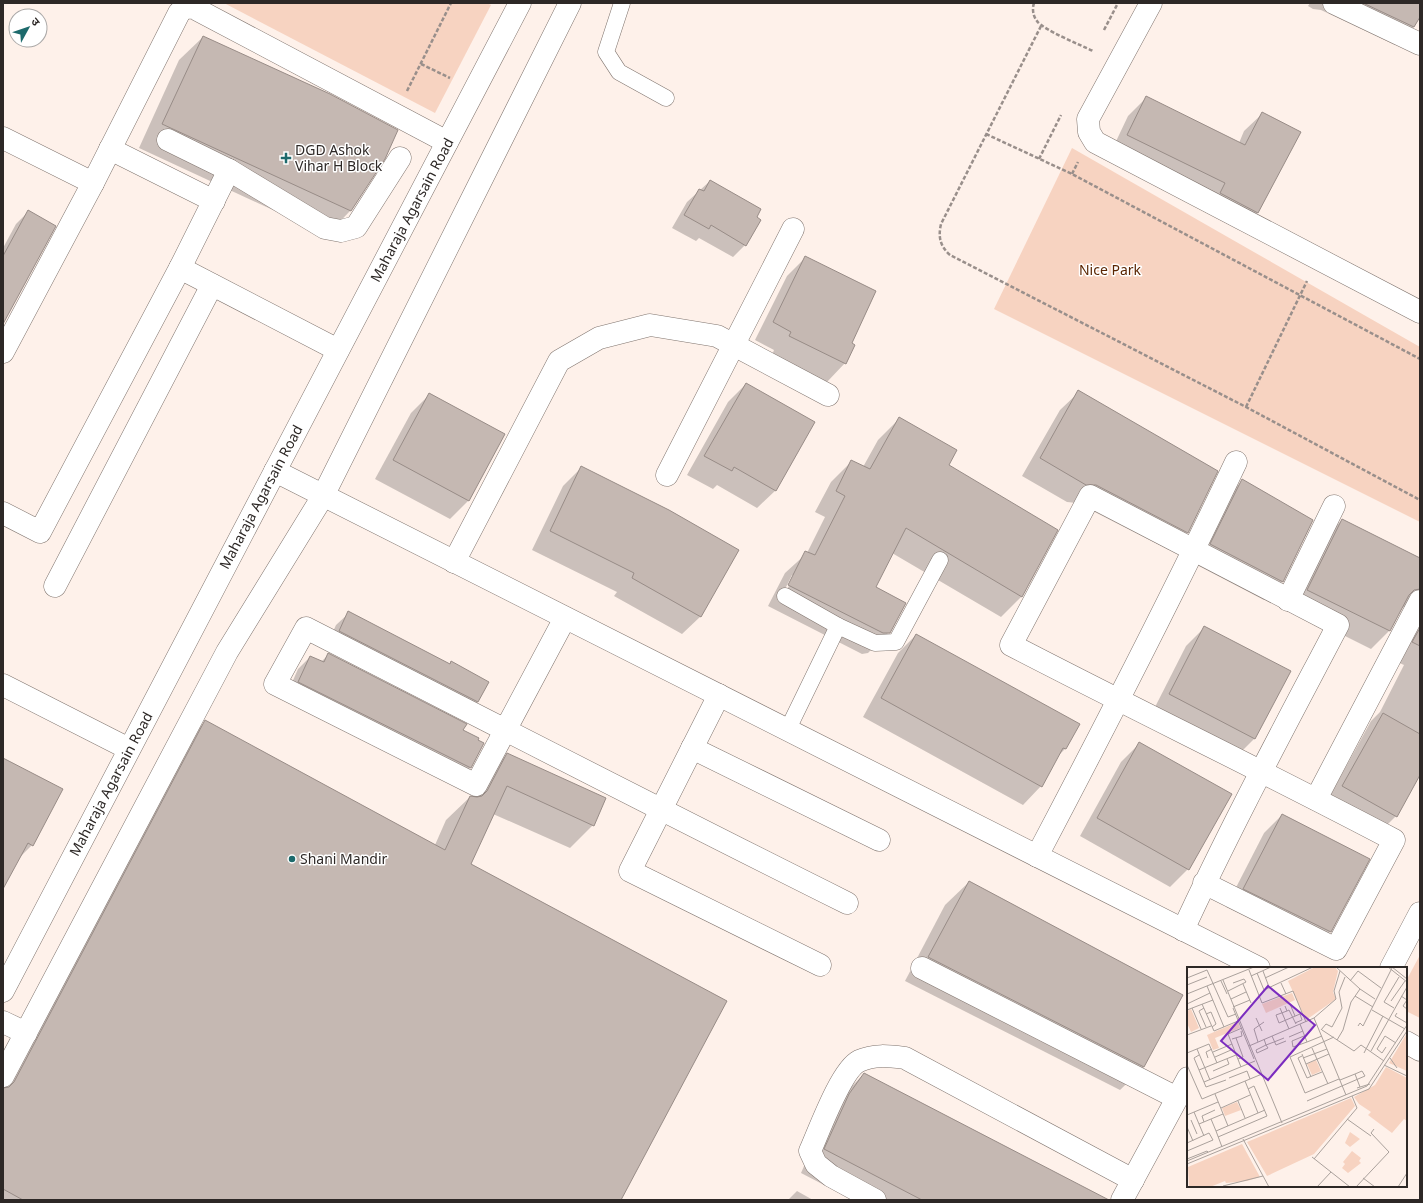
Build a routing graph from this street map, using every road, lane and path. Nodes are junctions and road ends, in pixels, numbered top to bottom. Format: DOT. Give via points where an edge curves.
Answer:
graph roads {
  1 [pos="451,3"];
  2 [pos="520,3"];
  3 [pos="570,3"];
  4 [pos="622,3"];
  5 [pos="1034,3"];
  6 [pos="1118,3"];
  7 [pos="1151,3"];
  8 [pos="1334,3"];
  9 [pos="1041,26"];
  10 [pos="1100,37"];
  11 [pos="1419,42"];
  12 [pos="1097,44"];
  13 [pos="474,90"];
  14 [pos="666,98"];
  15 [pos="986,134"];
  16 [pos="3,138"];
  17 [pos="168,140"];
  18 [pos="447,142"];
  19 [pos="110,149"];
  20 [pos="400,158"];
  21 [pos="229,170"];
  22 [pos="92,183"];
  23 [pos="214,201"];
  24 [pos="793,229"];
  25 [pos="180,268"];
  26 [pos="212,285"];
  27 [pos="1300,295"];
  28 [pos="1420,312"];
  29 [pos="734,345"];
  30 [pos="338,350"];
  31 [pos="3,352"];
  32 [pos="1420,359"];
  33 [pos="828,395"];
  34 [pos="1246,407"];
  35 [pos="1236,462"];
  36 [pos="275,471"];
  37 [pos="667,475"];
  38 [pos="324,496"];
  39 [pos="1420,500"];
  40 [pos="1334,506"];
  41 [pos="3,513"];
  42 [pos="1195,550"];
  43 [pos="940,560"];
  44 [pos="454,562"];
  45 [pos="55,586"];
  46 [pos="786,596"];
  47 [pos="1288,600"];
  48 [pos="1420,601"];
  49 [pos="565,618"];
  50 [pos="838,626"];
  51 [pos="3,685"];
  52 [pos="719,696"];
  53 [pos="1119,700"];
  54 [pos="506,730"];
  55 [pos="787,731"];
  56 [pos="692,748"];
  57 [pos="129,749"];
  58 [pos="1261,770"];
  59 [pos="1316,799"];
  60 [pos="660,810"];
  61 [pos="879,840"];
  62 [pos="1037,856"];
  63 [pos="1204,883"];
  64 [pos="847,903"];
  65 [pos="1420,913"];
  66 [pos="1183,930"];
  67 [pos="820,965"];
  68 [pos="1251,966"];
  69 [pos="1392,967"];
  70 [pos="922,968"];
  71 [pos="3,991"];
  72 [pos="3,1022"];
  73 [pos="26,1033"];
  74 [pos="1407,1043"];
  75 [pos="1420,1050"];
  76 [pos="3,1076"];
  77 [pos="1187,1080"];
  78 [pos="1177,1098"];
  79 [pos="1132,1180"];
  80 [pos="875,1200"];
  81 [pos="1122,1200"];
  1 -- 13 [label="path" via="421,64"];
  2 -- 13 [label="street, Maharaja Agarsain Road"];
  3 -- 38 [label="street"];
  4 -- 14 [label="lane" via="606,52 619,72"];
  5 -- 9 [label="path" via="1032,11"];
  6 -- 10 [label="path"];
  7 -- 28 [label="street" via="1088,119 1089,132 1095,142"];
  8 -- 11 [label="street"];
  9 -- 12 [label="path" via="1093,51"];
  9 -- 15 [label="path"];
  13 -- 18 [label="street, Maharaja Agarsain Road"];
  15 -- 27 [label="path" via="1072,174"];
  15 -- 34 [label="path" via="941,224 939,234 945,250 950,255"];
  16 -- 22 [label="street"];
  17 -- 21 [label="street"];
  18 -- 19 [label="street" via="194,8 185,7 179,13"];
  18 -- 30 [label="street, Maharaja Agarsain Road"];
  19 -- 22 [label="street"];
  19 -- 23 [label="street"];
  20 -- 21 [label="street" via="356,227 341,232 326,228"];
  21 -- 23 [label="street"];
  22 -- 31 [label="street"];
  23 -- 25 [label="street"];
  24 -- 29 [label="street"];
  25 -- 26 [label="street"];
  25 -- 41 [label="street" via="40,532"];
  26 -- 30 [label="street"];
  26 -- 45 [label="street"];
  27 -- 32 [label="path"];
  27 -- 34 [label="path"];
  29 -- 33 [label="street"];
  29 -- 37 [label="street"];
  29 -- 44 [label="street" via="716,336 650,326 599,338 559,361"];
  30 -- 36 [label="street, Maharaja Agarsain Road"];
  34 -- 39 [label="path"];
  35 -- 42 [label="street"];
  36 -- 38 [label="street"];
  36 -- 57 [label="street, Maharaja Agarsain Road"];
  38 -- 44 [label="street"];
  38 -- 73 [label="street" via="227,652"];
  40 -- 47 [label="street"];
  42 -- 47 [label="street"];
  42 -- 53 [label="street"];
  42 -- 53 [label="street" via="1090,496 1011,644"];
  43 -- 50 [label="lane" via="896,642 875,643"];
  44 -- 49 [label="street"];
  46 -- 50 [label="lane"];
  47 -- 58 [label="street" via="1338,625"];
  48 -- 59 [label="street"];
  49 -- 52 [label="street"];
  49 -- 54 [label="street"];
  50 -- 55 [label="lane"];
  51 -- 57 [label="street"];
  52 -- 55 [label="street"];
  52 -- 56 [label="street"];
  53 -- 58 [label="street"];
  53 -- 62 [label="street"];
  54 -- 54 [label="street" via="306,628 275,684 476,786"];
  54 -- 60 [label="street"];
  55 -- 62 [label="street"];
  56 -- 60 [label="street"];
  56 -- 61 [label="street"];
  57 -- 71 [label="street, Maharaja Agarsain Road"];
  58 -- 59 [label="street"];
  58 -- 63 [label="street"];
  59 -- 63 [label="street" via="1394,840 1336,949"];
  60 -- 64 [label="street"];
  60 -- 67 [label="street" via="630,871"];
  62 -- 66 [label="street"];
  63 -- 66 [label="street"];
  65 -- 69 [label="street"];
  66 -- 68 [label="street"];
  70 -- 78 [label="street"];
  72 -- 73 [label="street"];
  73 -- 76 [label="street"];
  74 -- 75 [label="street"];
  77 -- 78 [label="street"];
  78 -- 79 [label="street"];
  79 -- 80 [label="street" via="905,1058 878,1056 858,1062 842,1080 810,1151 816,1164 831,1176"];
  79 -- 81 [label="street"];
}
